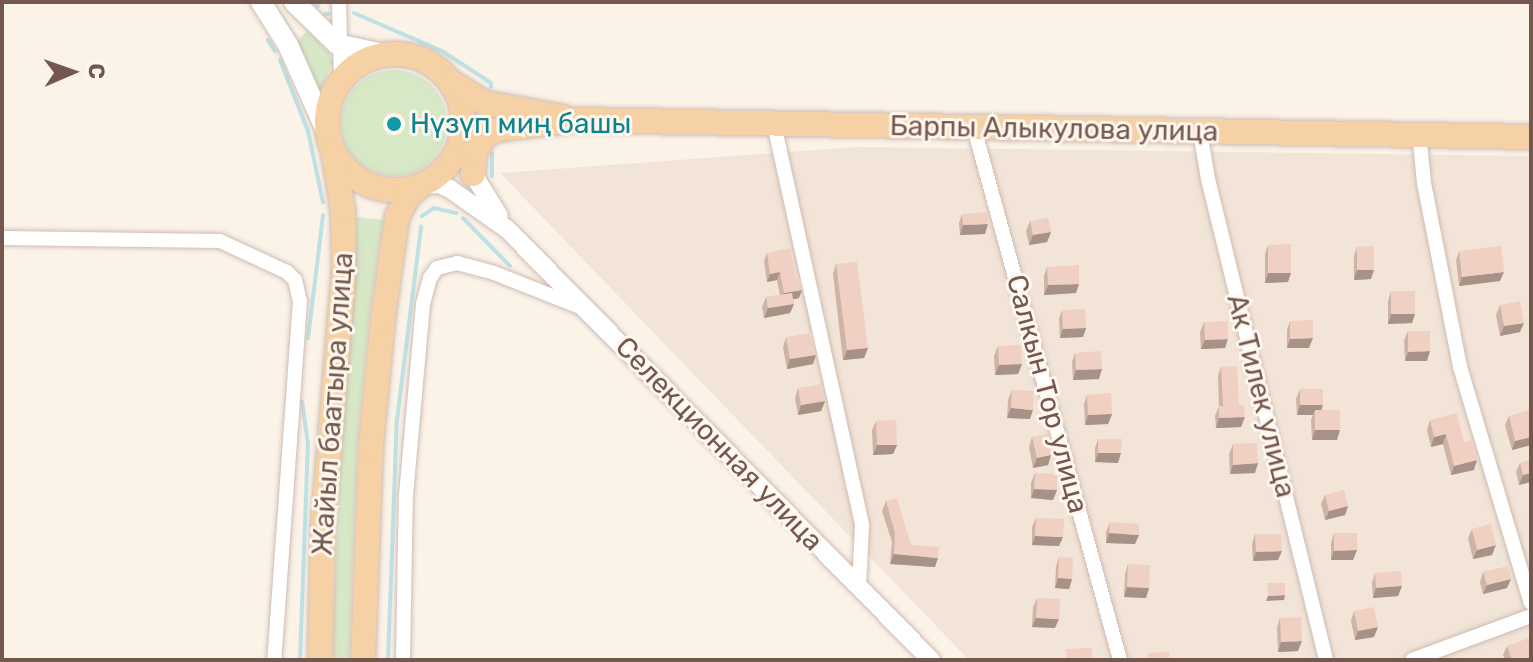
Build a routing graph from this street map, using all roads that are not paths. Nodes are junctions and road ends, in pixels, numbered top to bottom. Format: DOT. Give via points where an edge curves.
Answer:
graph roads {
  1 [pos="261,2"];
  2 [pos="294,2"];
  3 [pos="339,2"];
  4 [pos="343,46"];
  5 [pos="383,54"];
  6 [pos="341,79"];
  7 [pos="448,79"];
  8 [pos="577,120"];
  9 [pos="774,124"];
  10 [pos="974,128"];
  11 [pos="1200,132"];
  12 [pos="1419,132"];
  13 [pos="487,133"];
  14 [pos="1531,137"];
  15 [pos="331,143"];
  16 [pos="460,143"];
  17 [pos="473,174"];
  18 [pos="421,185"];
  19 [pos="507,229"];
  20 [pos="2,238"];
  21 [pos="587,309"];
  22 [pos="859,586"];
  23 [pos="1531,603"];
  24 [pos="1531,616"];
  25 [pos="274,660"];
  26 [pos="320,660"];
  27 [pos="363,660"];
  28 [pos="403,660"];
  29 [pos="931,660"];
  30 [pos="1120,660"];
  31 [pos="1326,660"];
  32 [pos="1412,660"];
  1 -- 15 [label="main road" via="288,45"];
  2 -- 4 [label="main road"];
  3 -- 4 [label="street"];
  4 -- 5 [label="main road"];
  4 -- 6 [label="street"];
  5 -- 6 [label="main road" via="360,63"];
  5 -- 7 [label="main road" via="419,58"];
  6 -- 15 [label="main road" via="327,113"];
  7 -- 8 [label="main road, Барпы Алыкулова улица" via="485,103"];
  7 -- 16 [label="main road" via="460,101"];
  8 -- 9 [label="main road, Барпы Алыкулова улица"];
  8 -- 13 [label="main road, Барпы Алыкулова улица"];
  9 -- 10 [label="main road, Барпы Алыкулова улица"];
  9 -- 22 [label="street" via="862,525"];
  10 -- 11 [label="main road, Барпы Алыкулова улица"];
  10 -- 30 [label="street, Салкын Тор улица"];
  11 -- 12 [label="main road, Барпы Алыкулова улица"];
  11 -- 31 [label="street, Ак Тилек улица"];
  12 -- 14 [label="main road, Барпы Алыкулова улица"];
  12 -- 23 [label="street" via="1460,367"];
  13 -- 16 [label="main road, Барпы Алыкулова улица"];
  13 -- 17 [label="main road" via="475,152"];
  15 -- 18 [label="main road" via="346,169 366,183 390,190"];
  15 -- 26 [label="main road, Жайыл баатыра улица" via="343,211 344,271 325,484"];
  16 -- 17 [label="street, Селекционная улица"];
  16 -- 18 [label="main road" via="438,175"];
  17 -- 19 [label="street, Селекционная улица"];
  18 -- 19 [label="street, Селекционная улица" via="450,189"];
  18 -- 27 [label="main road, Жайыл баатыра улица" via="397,217 383,318 371,445"];
  19 -- 21 [label="street, Селекционная улица"];
  20 -- 25 [label="street" via="220,241 295,280 300,301"];
  21 -- 22 [label="street, Селекционная улица"];
  21 -- 28 [label="street" via="457,263 437,268 430,278 423,304 406,495"];
  22 -- 29 [label="street, Селекционная улица"];
  24 -- 32 [label="street"];
}
